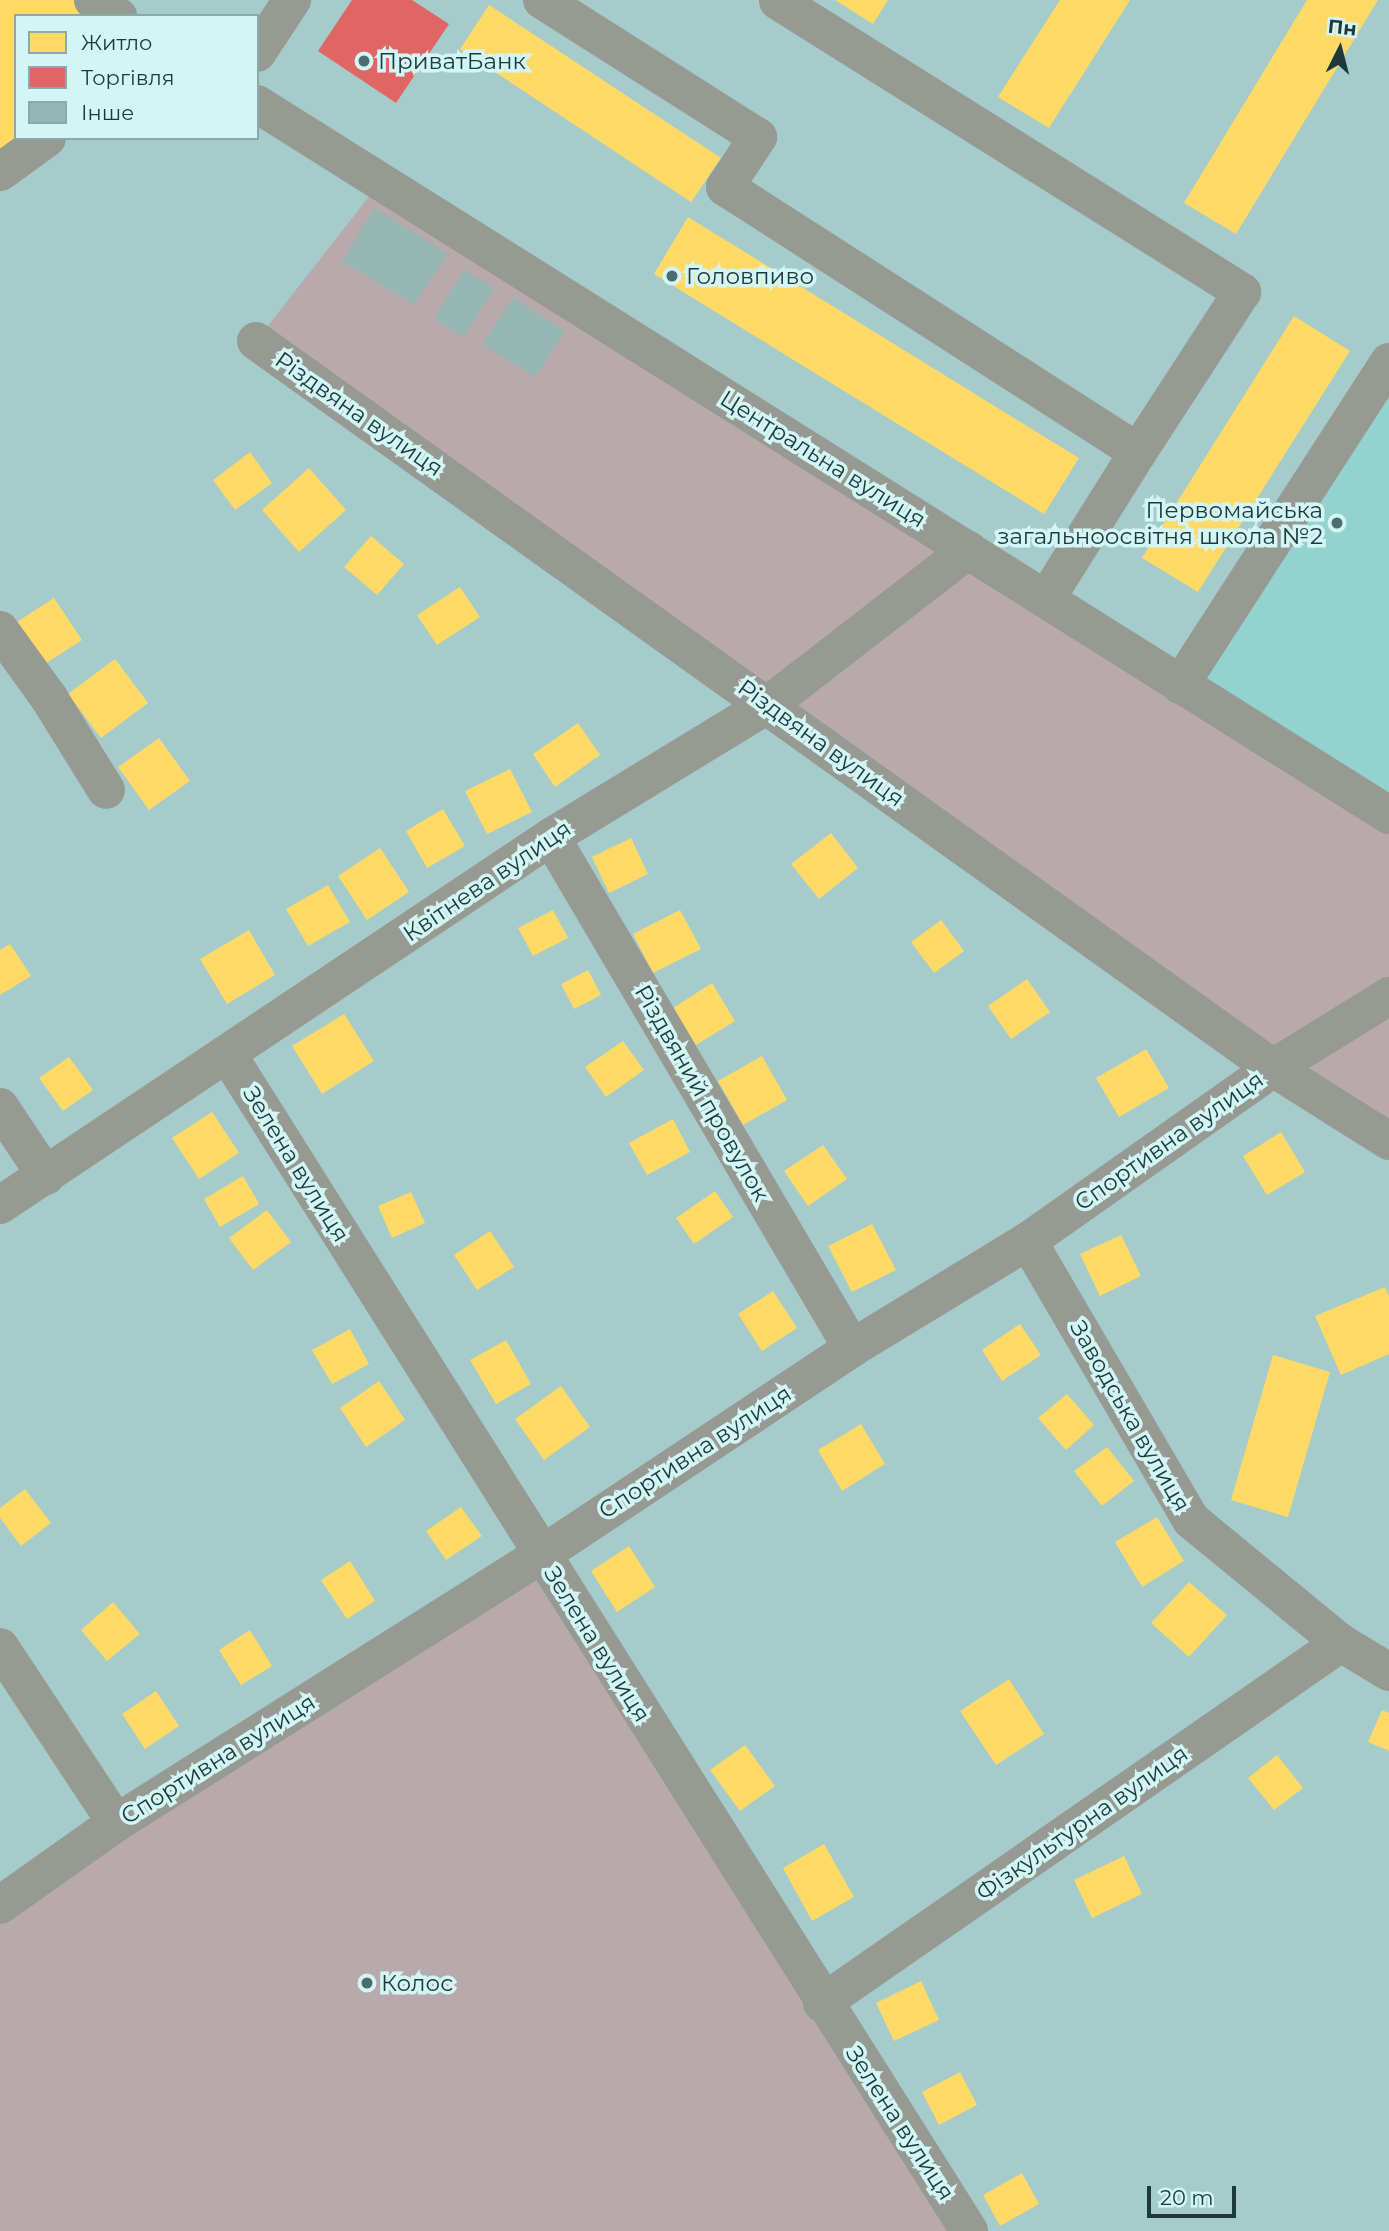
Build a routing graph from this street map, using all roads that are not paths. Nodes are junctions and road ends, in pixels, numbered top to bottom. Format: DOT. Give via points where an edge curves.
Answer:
graph roads {
  1 [pos="93,0"];
  2 [pos="292,0"];
  3 [pos="777,0"];
  4 [pos="565,6"];
  5 [pos="115,14"];
  6 [pos="259,50"];
  7 [pos="259,105"];
  8 [pos="44,140"];
  9 [pos="0,173"];
  10 [pos="256,341"];
  11 [pos="1389,362"];
  12 [pos="1138,452"];
  13 [pos="968,550"];
  14 [pos="1046,599"];
  15 [pos="0,630"];
  16 [pos="1180,685"];
  17 [pos="769,704"];
  18 [pos="106,790"];
  19 [pos="1389,815"];
  20 [pos="551,837"];
  21 [pos="1389,996"];
  22 [pos="228,1055"];
  23 [pos="1273,1068"];
  24 [pos="0,1107"];
  25 [pos="1389,1141"];
  26 [pos="46,1175"];
  27 [pos="0,1205"];
  28 [pos="1028,1241"];
  29 [pos="852,1348"];
  30 [pos="541,1555"];
  31 [pos="1341,1643"];
  32 [pos="0,1647"];
  33 [pos="1389,1672"];
  34 [pos="117,1823"];
  35 [pos="0,1905"];
  36 [pos="822,2003"];
  37 [pos="969,2231"];
  1 -- 5 [label="street"];
  2 -- 6 [label="street"];
  3 -- 12 [label="street" via="1242,292"];
  4 -- 12 [label="street" via="758,137 725,187"];
  7 -- 13 [label="street, Центральна вулиця"];
  8 -- 9 [label="street"];
  10 -- 17 [label="street, Різдвяна вулиця"];
  11 -- 16 [label="street"];
  12 -- 14 [label="street"];
  13 -- 14 [label="street, Центральна вулиця"];
  13 -- 17 [label="street, Квітнева вулиця"];
  14 -- 16 [label="street, Центральна вулиця"];
  15 -- 18 [label="street"];
  16 -- 19 [label="street, Центральна вулиця"];
  17 -- 20 [label="street, Квітнева вулиця"];
  17 -- 23 [label="street, Різдвяна вулиця"];
  20 -- 22 [label="street, Квітнева вулиця"];
  20 -- 29 [label="street, Різдвяний провулок"];
  21 -- 23 [label="street, Спортивна вулиця"];
  22 -- 26 [label="street, Квітнева вулиця"];
  22 -- 30 [label="street, Зелена вулиця"];
  23 -- 25 [label="street, Різдвяна вулиця"];
  23 -- 28 [label="street, Спортивна вулиця"];
  24 -- 26 [label="street"];
  26 -- 27 [label="street, Квітнева вулиця"];
  28 -- 29 [label="street, Спортивна вулиця"];
  28 -- 31 [label="street, Заводська вулиця" via="1191,1520"];
  29 -- 30 [label="street, Спортивна вулиця"];
  30 -- 34 [label="street, Спортивна вулиця"];
  30 -- 36 [label="street, Зелена вулиця"];
  31 -- 33 [label="street, Заводська вулиця"];
  31 -- 36 [label="street, Фізкультурна вулиця"];
  32 -- 34 [label="street"];
  34 -- 35 [label="street, Спортивна вулиця"];
  36 -- 37 [label="street, Зелена вулиця"];
}
